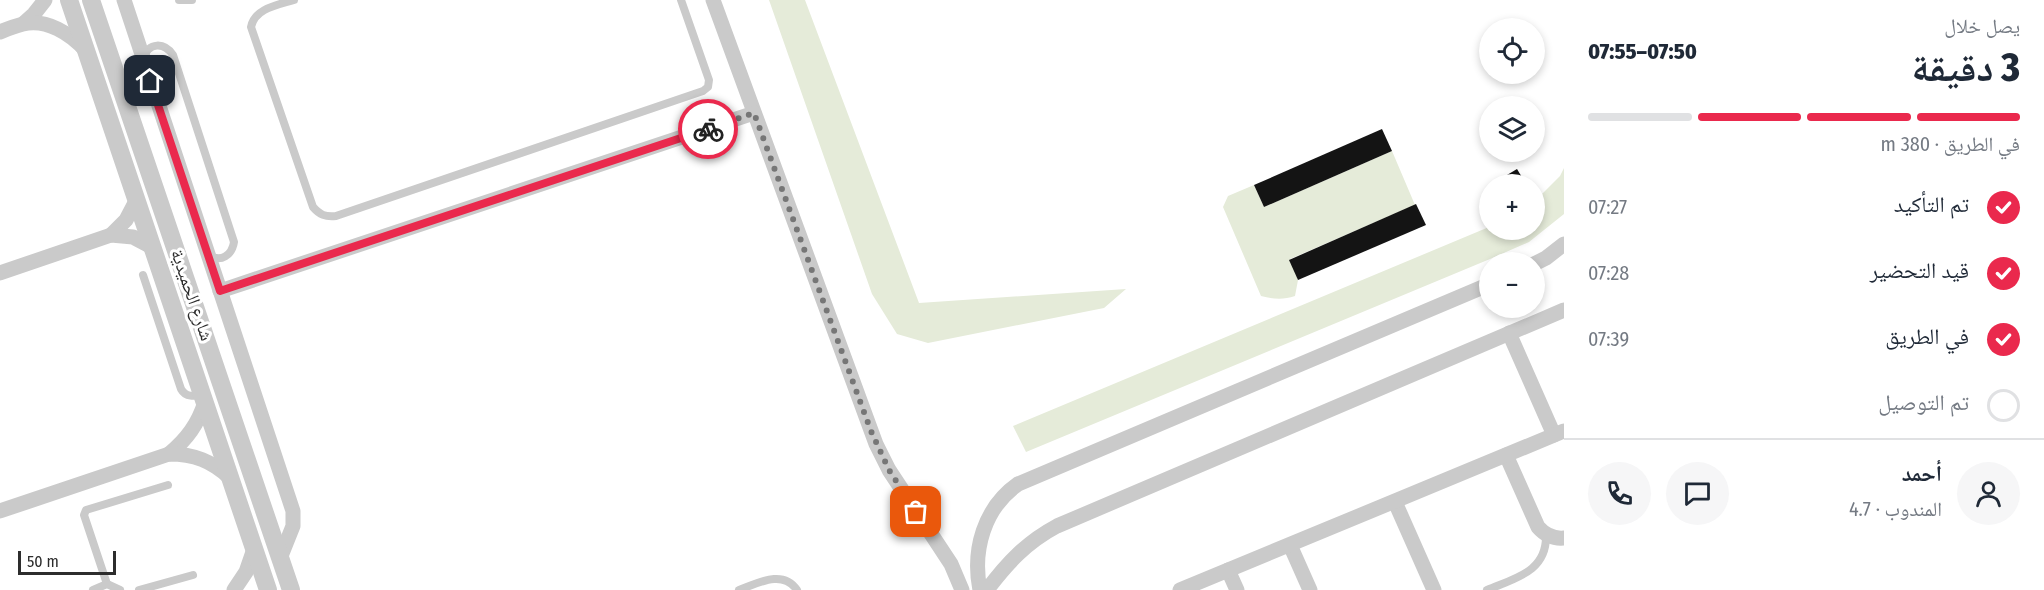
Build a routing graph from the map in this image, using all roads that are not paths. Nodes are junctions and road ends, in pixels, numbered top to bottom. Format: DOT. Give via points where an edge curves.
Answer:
graph roads {
  1 [pos="45,0"];
  2 [pos="69,0"];
  3 [pos="92,0"];
  4 [pos="124,0"];
  5 [pos="179,0"];
  6 [pos="192,0"];
  7 [pos="294,0"];
  8 [pos="681,0"];
  9 [pos="713,0"];
  10 [pos="24,23"];
  11 [pos="0,32"];
  12 [pos="86,51"];
  13 [pos="143,59"];
  14 [pos="754,113"];
  15 [pos="136,201"];
  16 [pos="111,235"];
  17 [pos="1564,244"];
  18 [pos="152,247"];
  19 [pos="207,255"];
  20 [pos="1545,258"];
  21 [pos="0,273"];
  22 [pos="143,275"];
  23 [pos="1479,289"];
  24 [pos="220,291"];
  25 [pos="1564,310"];
  26 [pos="1509,333"];
  27 [pos="204,398"];
  28 [pos="1559,433"];
  29 [pos="170,454"];
  30 [pos="1506,455"];
  31 [pos="230,478"];
  32 [pos="168,485"];
  33 [pos="1395,502"];
  34 [pos="0,511"];
  35 [pos="1546,535"];
  36 [pos="1564,538"];
  37 [pos="978,545"];
  38 [pos="1290,545"];
  39 [pos="254,549"];
  40 [pos="281,556"];
  41 [pos="951,564"];
  42 [pos="1228,570"];
  43 [pos="193,575"];
  44 [pos="107,584"];
  45 [pos="93,590"];
  46 [pos="120,590"];
  47 [pos="140,590"];
  48 [pos="234,590"];
  49 [pos="268,590"];
  50 [pos="291,590"];
  51 [pos="739,590"];
  52 [pos="797,590"];
  53 [pos="962,590"];
  54 [pos="980,590"];
  55 [pos="987,590"];
  56 [pos="1180,590"];
  57 [pos="1238,590"];
  58 [pos="1310,590"];
  59 [pos="1434,590"];
  60 [pos="1487,590"];
  1 -- 10 [label="street"];
  2 -- 12 [label="street, شارع الحميدية"];
  3 -- 40 [label="street, شارع الحميدية"];
  4 -- 13 [label="street"];
  5 -- 6 [label="lane"];
  7 -- 8 [label="lane" via="259,13 251,27 313,207 327,217 703,92 710,80"];
  9 -- 14 [label="street"];
  10 -- 11 [label="street"];
  10 -- 12 [label="street" via="59,29"];
  12 -- 15 [label="street, شارع الحميدية"];
  13 -- 19 [label="street"];
  13 -- 19 [label="lane" via="152,46 161,45 168,48 177,65 234,242 228,255"];
  14 -- 24 [label="street"];
  14 -- 41 [label="street" via="876,444"];
  15 -- 16 [label="street" via="126,220"];
  15 -- 18 [label="street, شارع الحميدية"];
  16 -- 18 [label="street" via="133,237"];
  16 -- 21 [label="street"];
  17 -- 20 [label="street"];
  18 -- 27 [label="street, شارع الحميدية"];
  19 -- 24 [label="street"];
  22 -- 27 [label="lane" via="181,389 190,396"];
  23 -- 37 [label="street" via="1018,484 997,502"];
  24 -- 40 [label="street" via="293,511 293,526"];
  25 -- 26 [label="street"];
  26 -- 28 [label="street"];
  26 -- 55 [label="street" via="1056,526 1017,553"];
  27 -- 29 [label="street" via="195,426"];
  27 -- 31 [label="street, شارع الحميدية"];
  28 -- 30 [label="street"];
  29 -- 31 [label="street" via="196,456"];
  29 -- 34 [label="street"];
  30 -- 33 [label="street"];
  30 -- 35 [label="street" via="1538,527"];
  31 -- 39 [label="street, شارع الحميدية"];
  32 -- 44 [label="lane" via="86,510 84,515"];
  33 -- 38 [label="street"];
  33 -- 59 [label="street"];
  35 -- 36 [label="street"];
  35 -- 60 [label="lane" via="1544,554 1532,569"];
  37 -- 41 [label="street"];
  37 -- 54 [label="street"];
  38 -- 42 [label="street"];
  38 -- 58 [label="street"];
  39 -- 48 [label="street"];
  39 -- 49 [label="street, شارع الحميدية"];
  40 -- 50 [label="street, شارع الحميدية"];
  41 -- 53 [label="street"];
  41 -- 54 [label="street"];
  42 -- 56 [label="street"];
  42 -- 57 [label="street"];
  43 -- 47 [label="lane"];
  44 -- 45 [label="lane"];
  44 -- 46 [label="lane"];
  51 -- 52 [label="lane" via="775,578 791,583"];
}
